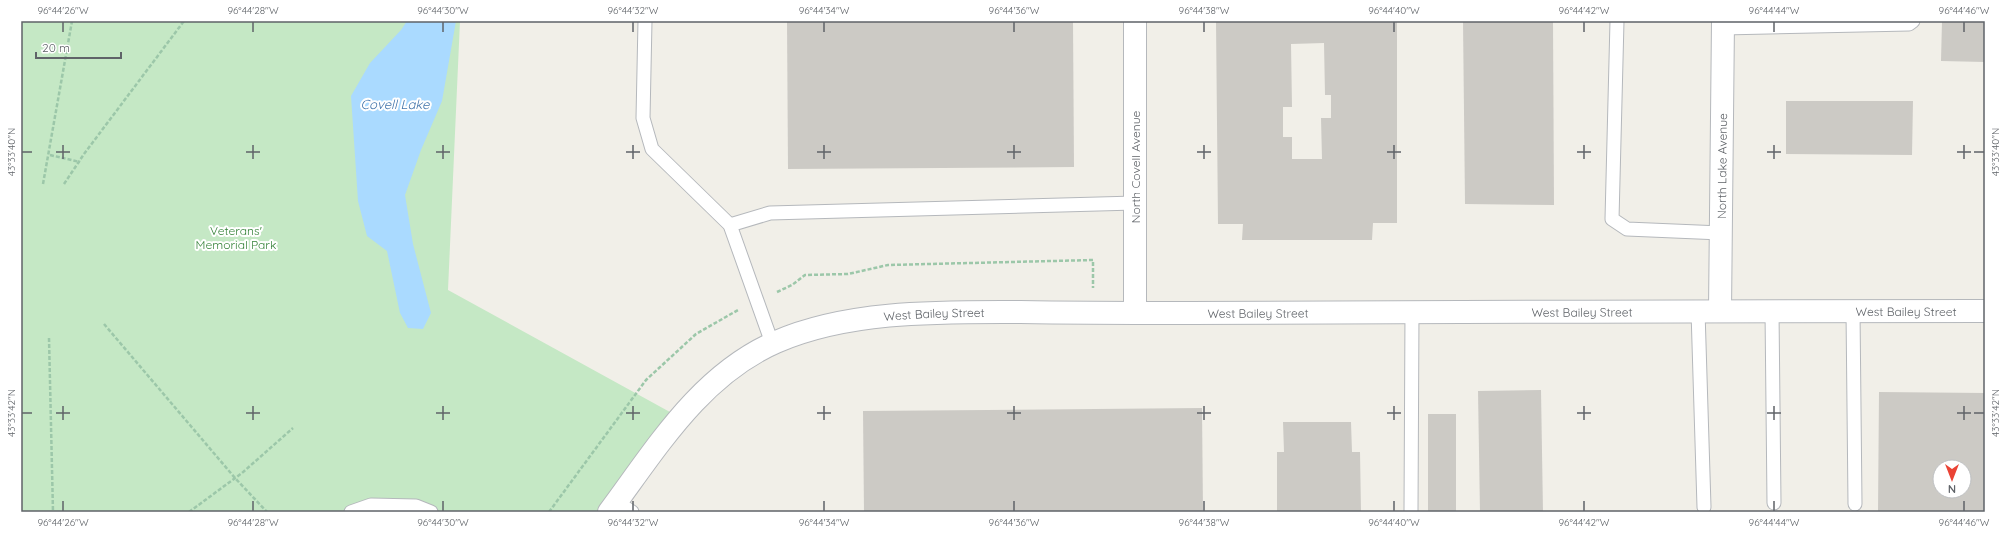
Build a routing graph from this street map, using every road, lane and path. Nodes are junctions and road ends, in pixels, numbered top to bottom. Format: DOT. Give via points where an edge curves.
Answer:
graph roads {
  1 [pos="72,21"];
  2 [pos="184,21"];
  3 [pos="645,21"];
  4 [pos="1135,21"];
  5 [pos="1617,21"];
  6 [pos="1913,21"];
  7 [pos="1723,24"];
  8 [pos="50,155"];
  9 [pos="80,162"];
  10 [pos="43,184"];
  11 [pos="64,184"];
  12 [pos="1135,203"];
  13 [pos="730,225"];
  14 [pos="1721,233"];
  15 [pos="1698,311"];
  16 [pos="1720,311"];
  17 [pos="1772,311"];
  18 [pos="1853,311"];
  19 [pos="1985,311"];
  20 [pos="1412,312"];
  21 [pos="1135,313"];
  22 [pos="104,324"];
  23 [pos="49,338"];
  24 [pos="772,343"];
  25 [pos="292,428"];
  26 [pos="235,478"];
  27 [pos="1774,503"];
  28 [pos="1854,504"];
  29 [pos="1704,507"];
  30 [pos="619,508"];
  31 [pos="53,512"];
  32 [pos="189,512"];
  33 [pos="267,512"];
  34 [pos="351,512"];
  35 [pos="431,512"];
  36 [pos="1411,512"];
  1 -- 8 [label="path"];
  2 -- 9 [label="path"];
  3 -- 13 [label="lane" via="643,118 652,150"];
  4 -- 12 [label="street, North Covell Avenue"];
  5 -- 14 [label="lane" via="1612,219 1627,230"];
  6 -- 7 [label="lane" via="1909,24"];
  7 -- 14 [label="street, North Lake Avenue"];
  8 -- 9 [label="path"];
  8 -- 10 [label="path"];
  9 -- 11 [label="path"];
  12 -- 13 [label="lane" via="770,213"];
  12 -- 21 [label="street, North Covell Avenue"];
  13 -- 24 [label="lane"];
  14 -- 16 [label="street, North Lake Avenue"];
  15 -- 16 [label="street, West Bailey Street"];
  15 -- 20 [label="street, West Bailey Street"];
  15 -- 29 [label="lane"];
  16 -- 17 [label="street, West Bailey Street"];
  17 -- 18 [label="street, West Bailey Street"];
  17 -- 27 [label="lane"];
  18 -- 19 [label="street, West Bailey Street"];
  18 -- 28 [label="lane"];
  20 -- 21 [label="street, West Bailey Street"];
  20 -- 36 [label="lane"];
  21 -- 24 [label="street, West Bailey Street" via="968,312 868,318 804,331"];
  22 -- 26 [label="path"];
  23 -- 31 [label="path"];
  24 -- 30 [label="street, West Bailey Street" via="719,377 679,417"];
  25 -- 26 [label="path"];
  26 -- 32 [label="path"];
  26 -- 33 [label="path"];
  34 -- 35 [label="lane" via="371,505 416,506"];
}
